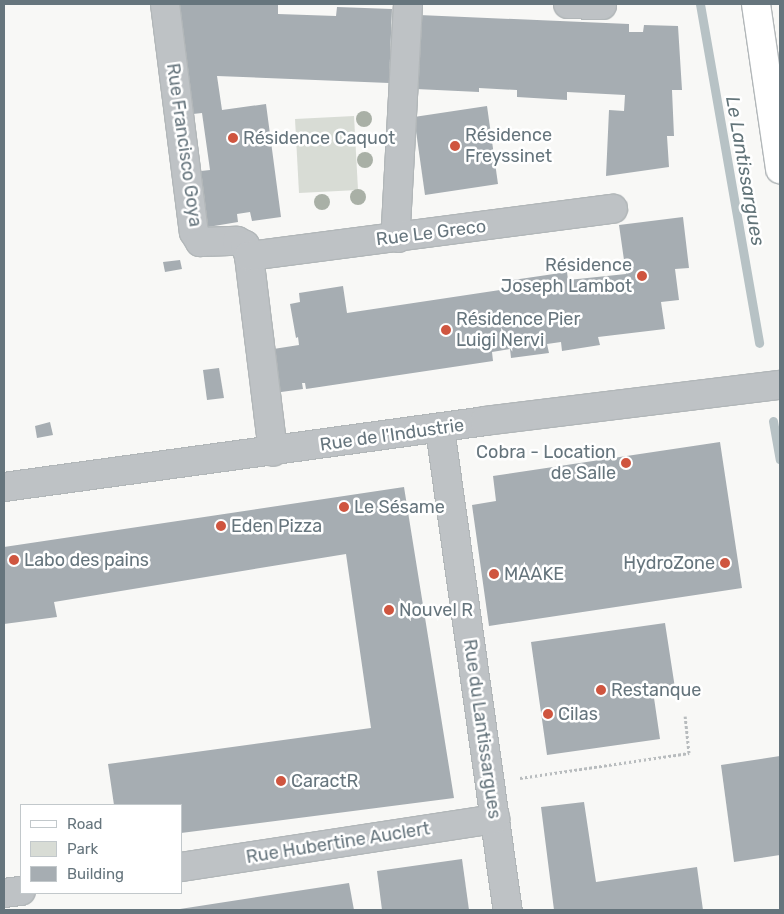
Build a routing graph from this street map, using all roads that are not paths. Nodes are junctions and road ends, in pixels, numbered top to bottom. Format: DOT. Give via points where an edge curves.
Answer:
graph roads {
  1 [pos="165,4"];
  2 [pos="408,4"];
  3 [pos="568,4"];
  4 [pos="756,4"];
  5 [pos="602,6"];
  6 [pos="780,168"];
  7 [pos="613,209"];
  8 [pos="398,238"];
  9 [pos="249,256"];
  10 [pos="780,385"];
  11 [pos="440,429"];
  12 [pos="273,452"];
  13 [pos="4,487"];
  14 [pos="495,820"];
  15 [pos="182,867"];
  16 [pos="20,891"];
  17 [pos="4,893"];
  18 [pos="508,910"];
  1 -- 9 [label="street, Rue Francisco Goya" via="194,232 200,242 237,241 245,246"];
  2 -- 8 [label="street" via="396,226"];
  3 -- 5 [label="street"];
  4 -- 6 [label="main road"];
  7 -- 8 [label="street, Rue Le Greco"];
  8 -- 9 [label="street, Rue Le Greco"];
  9 -- 12 [label="street"];
  10 -- 11 [label="street, Rue de l'Industrie"];
  11 -- 12 [label="street, Rue de l'Industrie"];
  11 -- 14 [label="street, Rue du Lantissargues"];
  12 -- 13 [label="street, Rue de l'Industrie"];
  14 -- 15 [label="street, Rue Hubertine Auclert"];
  14 -- 18 [label="street, Rue du Lantissargues"];
  16 -- 17 [label="street"];
}
